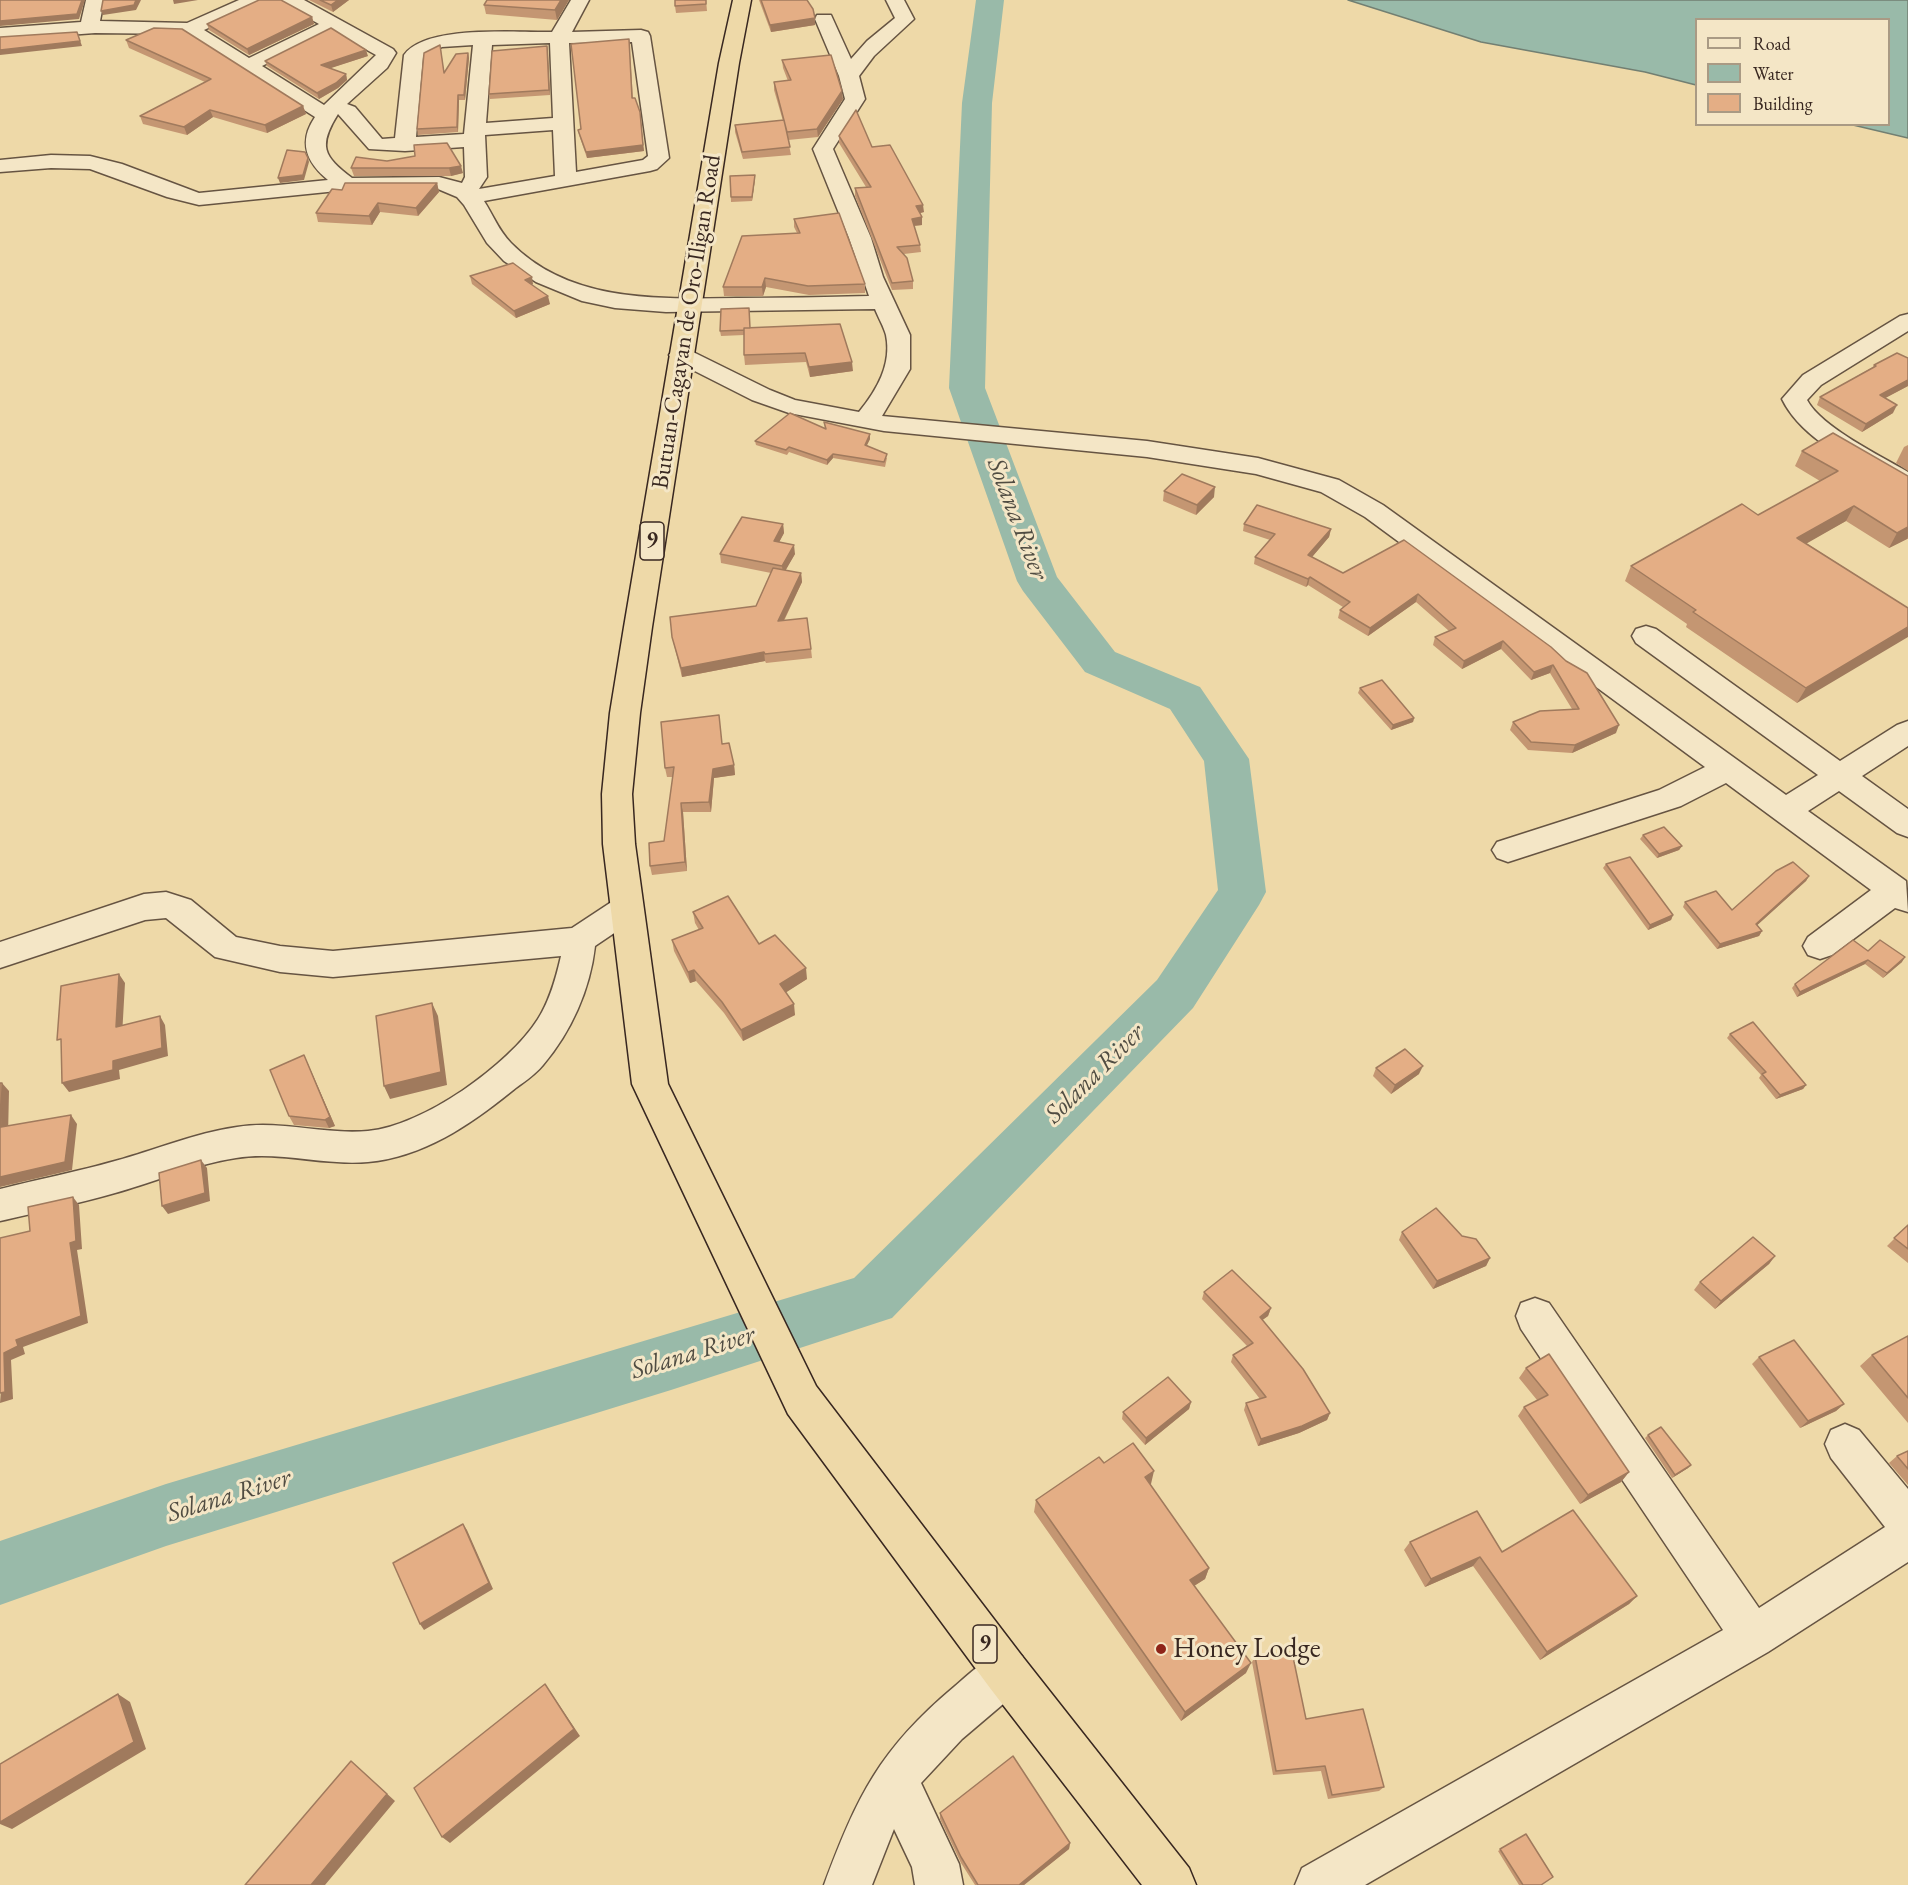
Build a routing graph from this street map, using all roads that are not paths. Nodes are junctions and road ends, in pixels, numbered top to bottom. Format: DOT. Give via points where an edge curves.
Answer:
graph roads {
  1 [pos="95,0"];
  2 [pos="254,0"];
  3 [pos="290,0"];
  4 [pos="580,0"];
  5 [pos="742,0"];
  6 [pos="896,0"];
  7 [pos="824,19"];
  8 [pos="335,24"];
  9 [pos="89,27"];
  10 [pos="190,28"];
  11 [pos="0,34"];
  12 [pos="559,37"];
  13 [pos="483,39"];
  14 [pos="248,66"];
  15 [pos="849,76"];
  16 [pos="331,112"];
  17 [pos="562,123"];
  18 [pos="475,135"];
  19 [pos="405,145"];
  20 [pos="0,166"];
  21 [pos="566,181"];
  22 [pos="347,184"];
  23 [pos="468,194"];
  24 [pos="883,303"];
  25 [pos="690,305"];
  26 [pos="1908,321"];
  27 [pos="1884,334"];
  28 [pos="1908,347"];
  29 [pos="681,356"];
  30 [pos="875,422"];
  31 [pos="1908,483"];
  32 [pos="1646,636"];
  33 [pos="1908,732"];
  34 [pos="1728,769"];
  35 [pos="1842,776"];
  36 [pos="1785,811"];
  37 [pos="1908,825"];
  38 [pos="1508,850"];
  39 [pos="1901,895"];
  40 [pos="627,908"];
  41 [pos="579,940"];
  42 [pos="1820,946"];
  43 [pos="0,955"];
  44 [pos="0,1205"];
  45 [pos="1535,1316"];
  46 [pos="1845,1444"];
  47 [pos="1908,1522"];
  48 [pos="1908,1537"];
  49 [pos="1753,1637"];
  50 [pos="1006,1672"];
  51 [pos="895,1780"];
  52 [pos="848,1885"];
  53 [pos="939,1885"];
  54 [pos="1172,1885"];
  55 [pos="1320,1885"];
  1 -- 9 [label="street"];
  2 -- 10 [label="street"];
  3 -- 8 [label="street"];
  4 -- 12 [label="street"];
  5 -- 25 [label="highway, Butuan-Cagayan de Oro-Iligan Road / 9"];
  6 -- 15 [label="street" via="905,19 860,57"];
  7 -- 15 [label="street"];
  8 -- 14 [label="street"];
  8 -- 16 [label="street" via="386,53 382,62"];
  9 -- 10 [label="street"];
  9 -- 11 [label="street"];
  10 -- 14 [label="street"];
  12 -- 13 [label="street"];
  12 -- 17 [label="street"];
  12 -- 21 [label="street" via="637,34 643,38 659,158 650,165"];
  13 -- 18 [label="street"];
  13 -- 19 [label="street" via="444,40 421,48 414,55"];
  14 -- 16 [label="street"];
  15 -- 24 [label="street" via="855,99 823,153"];
  16 -- 19 [label="street" via="348,111 373,144"];
  16 -- 22 [label="street" via="315,135 317,156"];
  17 -- 18 [label="street"];
  17 -- 21 [label="street"];
  18 -- 19 [label="street"];
  18 -- 23 [label="street" via="476,177"];
  20 -- 22 [label="street" via="60,161 103,165 199,199"];
  21 -- 23 [label="street"];
  22 -- 23 [label="street" via="439,183"];
  23 -- 25 [label="street" via="502,248 546,278 610,299"];
  24 -- 25 [label="street"];
  24 -- 30 [label="street" via="898,335 898,369 880,402"];
  25 -- 29 [label="highway, Butuan-Cagayan de Oro-Iligan Road / 9"];
  26 -- 27 [label="street"];
  27 -- 28 [label="street"];
  27 -- 31 [label="street" via="1812,380 1794,399 1796,406 1823,430"];
  29 -- 30 [label="street" via="789,405"];
  29 -- 40 [label="highway, Butuan-Cagayan de Oro-Iligan Road / 9" via="618,783 619,844"];
  30 -- 34 [label="street" via="1147,449 1258,466 1321,483 1374,511"];
  32 -- 35 [label="street"];
  33 -- 35 [label="street"];
  34 -- 36 [label="street"];
  34 -- 38 [label="street" via="1670,798"];
  35 -- 36 [label="street"];
  35 -- 37 [label="street"];
  36 -- 39 [label="street"];
  39 -- 42 [label="street"];
  40 -- 41 [label="street"];
  40 -- 50 [label="highway, Butuan-Cagayan de Oro-Iligan Road / 9" via="650,1084 802,1400"];
  41 -- 43 [label="street" via="333,964 227,948 180,909 166,905 144,907"];
  41 -- 44 [label="street" via="577,966 567,994 551,1027 530,1056 475,1101 432,1129 386,1144 343,1149 241,1142 210,1147 113,1177"];
  45 -- 49 [label="street"];
  46 -- 47 [label="street"];
  48 -- 49 [label="street"];
  49 -- 55 [label="street"];
  50 -- 51 [label="street" via="928,1742"];
  50 -- 54 [label="highway, Butuan-Cagayan de Oro-Iligan Road / 9"];
  51 -- 52 [label="street" via="867,1832"];
  51 -- 53 [label="street" via="935,1864"];
}
